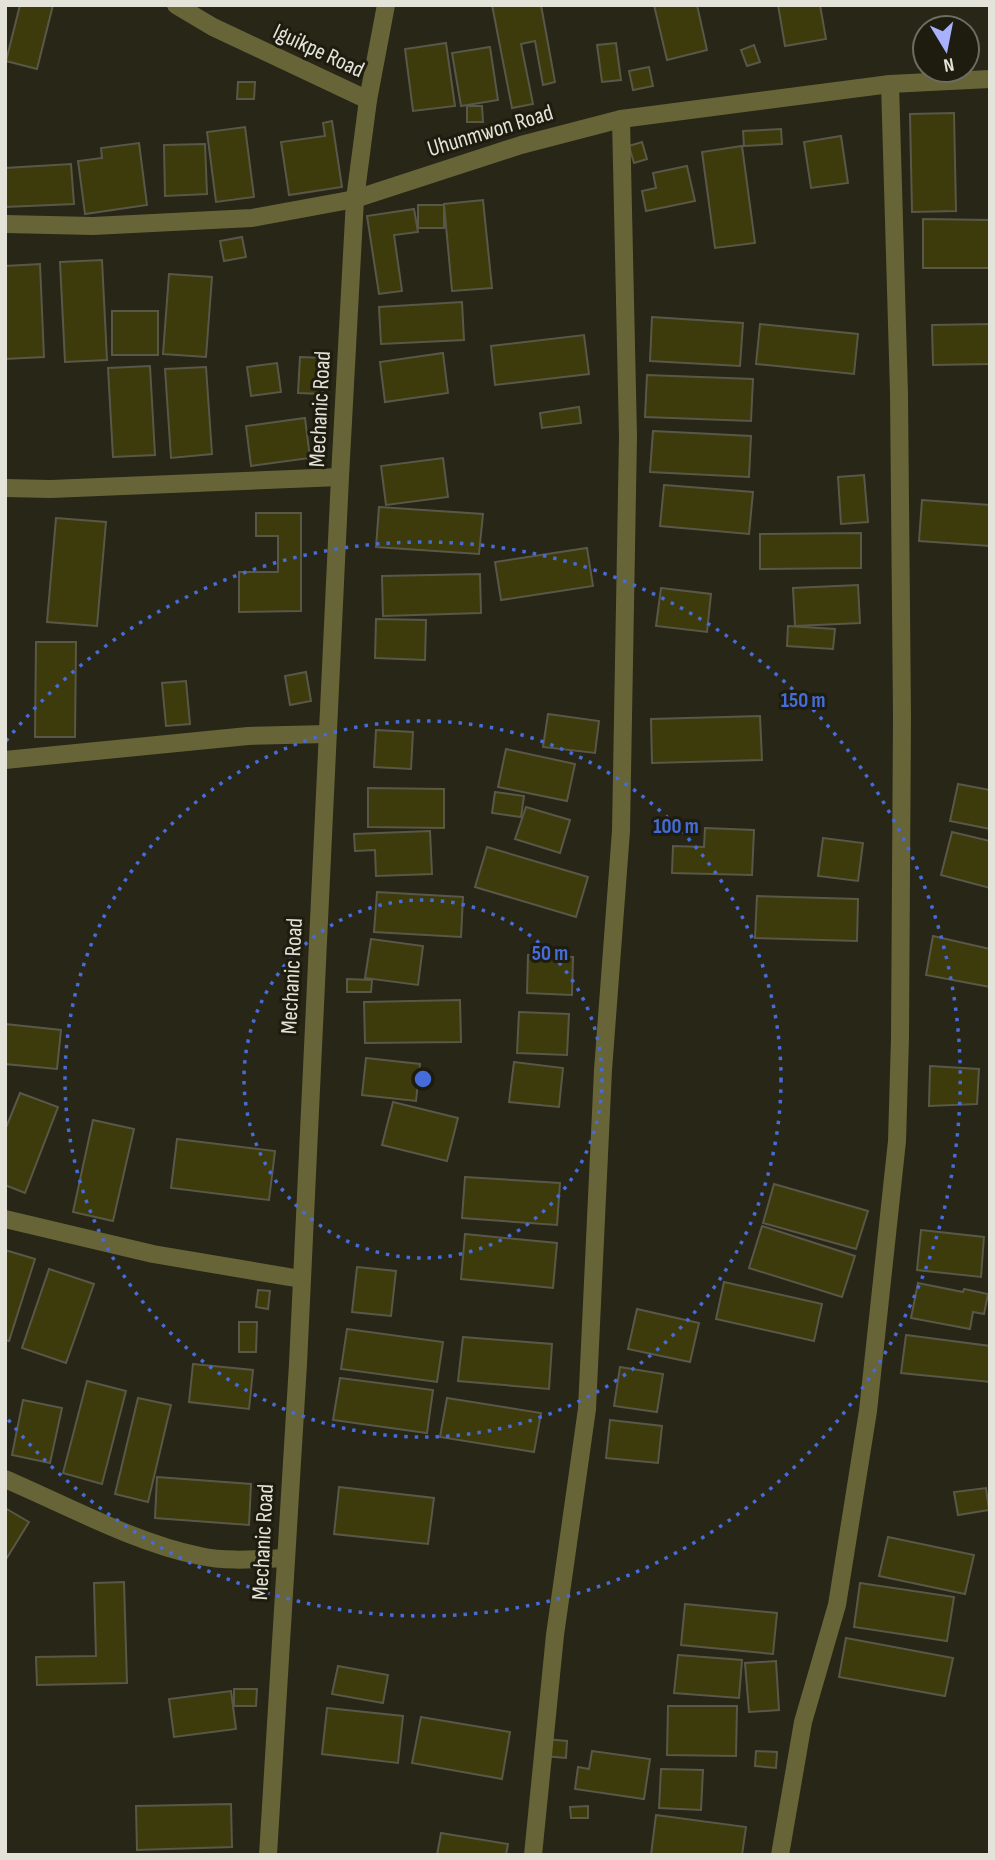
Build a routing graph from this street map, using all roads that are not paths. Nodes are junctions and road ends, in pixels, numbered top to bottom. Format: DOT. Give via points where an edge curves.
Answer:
graph roads {
  1 [pos="176,5"];
  2 [pos="386,5"];
  3 [pos="990,79"];
  4 [pos="890,84"];
  5 [pos="368,100"];
  6 [pos="621,118"];
  7 [pos="355,199"];
  8 [pos="5,223"];
  9 [pos="340,477"];
  10 [pos="5,488"];
  11 [pos="327,734"];
  12 [pos="5,760"];
  13 [pos="5,1219"];
  14 [pos="301,1279"];
  15 [pos="5,1479"];
  16 [pos="286,1558"];
  17 [pos="268,1855"];
  18 [pos="533,1855"];
  19 [pos="780,1855"];
  1 -- 5 [label="street, Iguikpe Road"];
  2 -- 5 [label="street, Mechanic Road"];
  3 -- 4 [label="street, Uhunmwon Road"];
  4 -- 6 [label="street, Uhunmwon Road"];
  4 -- 19 [label="street" via="902,716 897,1141 868,1411 837,1605 803,1722"];
  5 -- 7 [label="street, Mechanic Road"];
  6 -- 7 [label="street, Uhunmwon Road"];
  6 -- 18 [label="street" via="628,436 621,831 603,1070 587,1409 555,1635"];
  7 -- 8 [label="street, Uhunmwon Road" via="252,218 93,226"];
  7 -- 9 [label="street, Mechanic Road"];
  9 -- 10 [label="street"];
  9 -- 11 [label="street, Mechanic Road"];
  11 -- 12 [label="street" via="248,736"];
  11 -- 14 [label="street, Mechanic Road"];
  13 -- 14 [label="street" via="153,1254"];
  14 -- 16 [label="street, Mechanic Road"];
  15 -- 16 [label="street" via="156,1545 231,1560"];
  16 -- 17 [label="street, Mechanic Road"];
}
